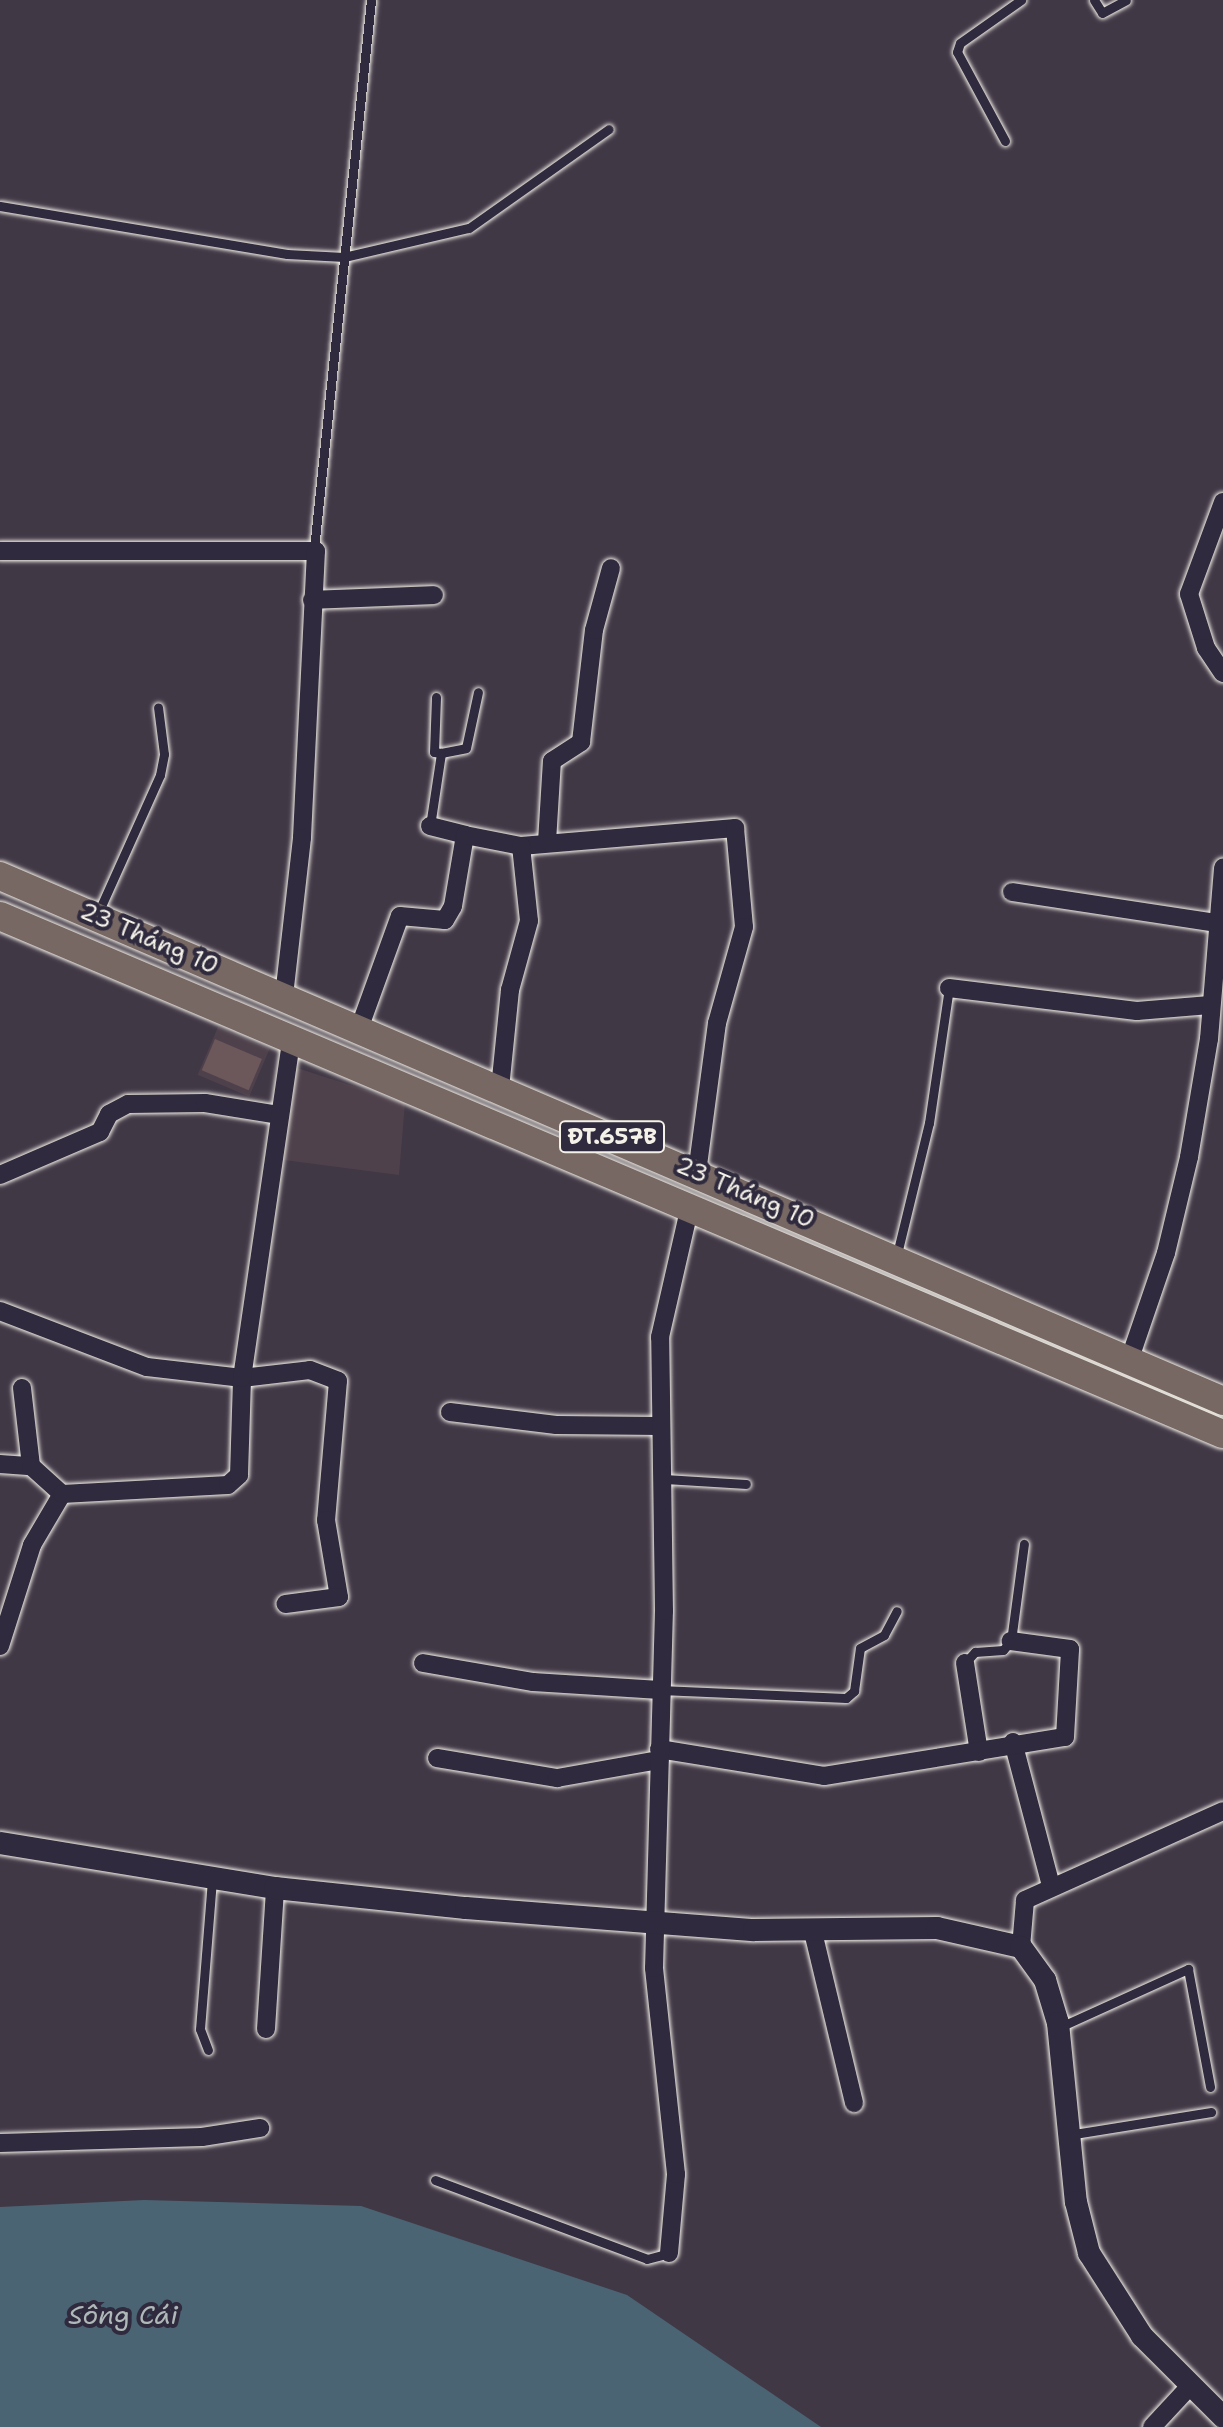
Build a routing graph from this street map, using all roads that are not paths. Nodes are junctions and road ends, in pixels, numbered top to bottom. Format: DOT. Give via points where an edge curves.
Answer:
graph roads {
  1 [pos="371,0"];
  2 [pos="1021,0"];
  3 [pos="1094,0"];
  4 [pos="1126,0"];
  5 [pos="609,129"];
  6 [pos="1005,141"];
  7 [pos="0,206"];
  8 [pos="344,257"];
  9 [pos="1223,502"];
  10 [pos="314,549"];
  11 [pos="0,551"];
  12 [pos="611,568"];
  13 [pos="434,595"];
  14 [pos="312,600"];
  15 [pos="1223,673"];
  16 [pos="478,692"];
  17 [pos="436,697"];
  18 [pos="158,707"];
  19 [pos="441,753"];
  20 [pos="430,826"];
  21 [pos="465,835"];
  22 [pos="547,842"];
  23 [pos="521,846"];
  24 [pos="1223,868"];
  25 [pos="0,876"];
  26 [pos="1012,892"];
  27 [pos="44,894"];
  28 [pos="0,916"];
  29 [pos="96,916"];
  30 [pos="1217,923"];
  31 [pos="28,928"];
  32 [pos="949,988"];
  33 [pos="284,996"];
  34 [pos="1214,1016"];
  35 [pos="359,1029"];
  36 [pos="291,1041"];
  37 [pos="500,1088"];
  38 [pos="278,1115"];
  39 [pos="697,1173"];
  40 [pos="0,1175"];
  41 [pos="690,1206"];
  42 [pos="896,1258"];
  43 [pos="0,1311"];
  44 [pos="1129,1361"];
  45 [pos="242,1378"];
  46 [pos="22,1388"];
  47 [pos="1223,1401"];
  48 [pos="450,1412"];
  49 [pos="659,1426"];
  50 [pos="1223,1434"];
  51 [pos="0,1464"];
  52 [pos="31,1466"];
  53 [pos="665,1479"];
  54 [pos="746,1484"];
  55 [pos="62,1494"];
  56 [pos="1024,1544"];
  57 [pos="285,1604"];
  58 [pos="897,1611"];
  59 [pos="1011,1641"];
  60 [pos="0,1646"];
  61 [pos="423,1663"];
  62 [pos="965,1663"];
  63 [pos="660,1690"];
  64 [pos="1013,1742"];
  65 [pos="979,1752"];
  66 [pos="659,1754"];
  67 [pos="437,1758"];
  68 [pos="1223,1811"];
  69 [pos="0,1843"];
  70 [pos="212,1876"];
  71 [pos="1051,1886"];
  72 [pos="275,1888"];
  73 [pos="653,1921"];
  74 [pos="813,1932"];
  75 [pos="1021,1947"];
  76 [pos="1058,2027"];
  77 [pos="266,2029"];
  78 [pos="208,2050"];
  79 [pos="1210,2087"];
  80 [pos="854,2103"];
  81 [pos="1211,2112"];
  82 [pos="260,2128"];
  83 [pos="1068,2135"];
  84 [pos="0,2143"];
  85 [pos="435,2180"];
  86 [pos="669,2253"];
  87 [pos="1191,2385"];
  88 [pos="1223,2417"];
  89 [pos="1152,2427"];
  1 -- 8 [label="lane"];
  2 -- 6 [label="lane" via="960,43 957,52"];
  3 -- 4 [label="lane" via="1102,13"];
  5 -- 8 [label="lane" via="469,228"];
  7 -- 8 [label="lane" via="287,254"];
  8 -- 10 [label="lane"];
  9 -- 15 [label="street" via="1189,594 1206,648"];
  10 -- 11 [label="street"];
  10 -- 14 [label="street"];
  12 -- 22 [label="street" via="594,630 581,742 552,761"];
  13 -- 14 [label="street"];
  14 -- 33 [label="street" via="302,838"];
  16 -- 19 [label="lane" via="466,748"];
  17 -- 19 [label="lane" via="434,752"];
  18 -- 29 [label="lane" via="164,754 160,775"];
  19 -- 20 [label="lane"];
  20 -- 21 [label="street"];
  21 -- 23 [label="street"];
  21 -- 35 [label="street" via="453,906 445,920 400,916"];
  22 -- 23 [label="street"];
  22 -- 39 [label="street" via="735,828 744,927 717,1023"];
  23 -- 37 [label="street" via="529,921 510,990"];
  24 -- 30 [label="street"];
  25 -- 27 [label="main road, 23 Tháng 10 / ĐT.657B"];
  26 -- 30 [label="street"];
  27 -- 29 [label="main road, 23 Tháng 10 / ĐT.657B"];
  27 -- 31 [label="main road"];
  28 -- 31 [label="main road, 23 Tháng 10 / ĐT.657B"];
  29 -- 33 [label="main road, 23 Tháng 10 / ĐT.657B"];
  30 -- 34 [label="street"];
  31 -- 36 [label="main road, 23 Tháng 10 / ĐT.657B"];
  32 -- 34 [label="street"];
  32 -- 42 [label="lane" via="929,1123"];
  33 -- 35 [label="main road, 23 Tháng 10 / ĐT.657B"];
  34 -- 44 [label="street" via="1183,1185"];
  35 -- 37 [label="main road, 23 Tháng 10 / ĐT.657B"];
  36 -- 38 [label="street"];
  36 -- 41 [label="main road, 23 Tháng 10 / ĐT.657B"];
  37 -- 39 [label="main road, 23 Tháng 10 / ĐT.657B"];
  38 -- 40 [label="street" via="205,1103 128,1104 109,1114 100,1132"];
  38 -- 45 [label="street"];
  39 -- 41 [label="main road"];
  39 -- 42 [label="main road, 23 Tháng 10 / ĐT.657B"];
  41 -- 49 [label="street" via="660,1337"];
  41 -- 50 [label="main road, 23 Tháng 10 / ĐT.657B"];
  42 -- 44 [label="main road, 23 Tháng 10 / ĐT.657B"];
  43 -- 45 [label="street" via="147,1367"];
  44 -- 47 [label="main road, 23 Tháng 10 / ĐT.657B"];
  45 -- 55 [label="street" via="243,1456 239,1475 228,1485"];
  45 -- 57 [label="street" via="310,1370 338,1381 326,1520 339,1597"];
  46 -- 52 [label="street"];
  48 -- 49 [label="street" via="556,1425"];
  49 -- 53 [label="street"];
  51 -- 52 [label="street"];
  52 -- 55 [label="street"];
  53 -- 54 [label="lane"];
  53 -- 63 [label="street"];
  55 -- 60 [label="street" via="32,1545"];
  56 -- 59 [label="lane"];
  58 -- 63 [label="lane" via="884,1635 860,1648 854,1691 846,1698"];
  59 -- 62 [label="lane" via="1003,1650 975,1652"];
  59 -- 64 [label="street" via="1070,1649 1065,1737"];
  61 -- 63 [label="street" via="533,1682"];
  62 -- 65 [label="street"];
  63 -- 66 [label="street"];
  64 -- 65 [label="street"];
  64 -- 71 [label="street"];
  65 -- 66 [label="street" via="824,1776"];
  66 -- 67 [label="street" via="557,1778"];
  66 -- 73 [label="street"];
  68 -- 71 [label="street"];
  69 -- 70 [label="street"];
  70 -- 72 [label="street"];
  70 -- 78 [label="lane" via="200,2029"];
  71 -- 75 [label="street" via="1025,1900"];
  72 -- 73 [label="street"];
  72 -- 77 [label="street"];
  73 -- 74 [label="street"];
  73 -- 86 [label="street" via="657,2034 676,2174"];
  74 -- 75 [label="street" via="937,1928"];
  74 -- 80 [label="street"];
  75 -- 76 [label="street" via="1045,1980"];
  76 -- 79 [label="lane" via="1188,1969"];
  76 -- 83 [label="street"];
  81 -- 83 [label="lane"];
  82 -- 84 [label="street" via="202,2137"];
  83 -- 87 [label="street" via="1089,2253 1142,2336"];
  85 -- 86 [label="lane" via="647,2259"];
  87 -- 88 [label="street"];
  87 -- 89 [label="street"];
}
